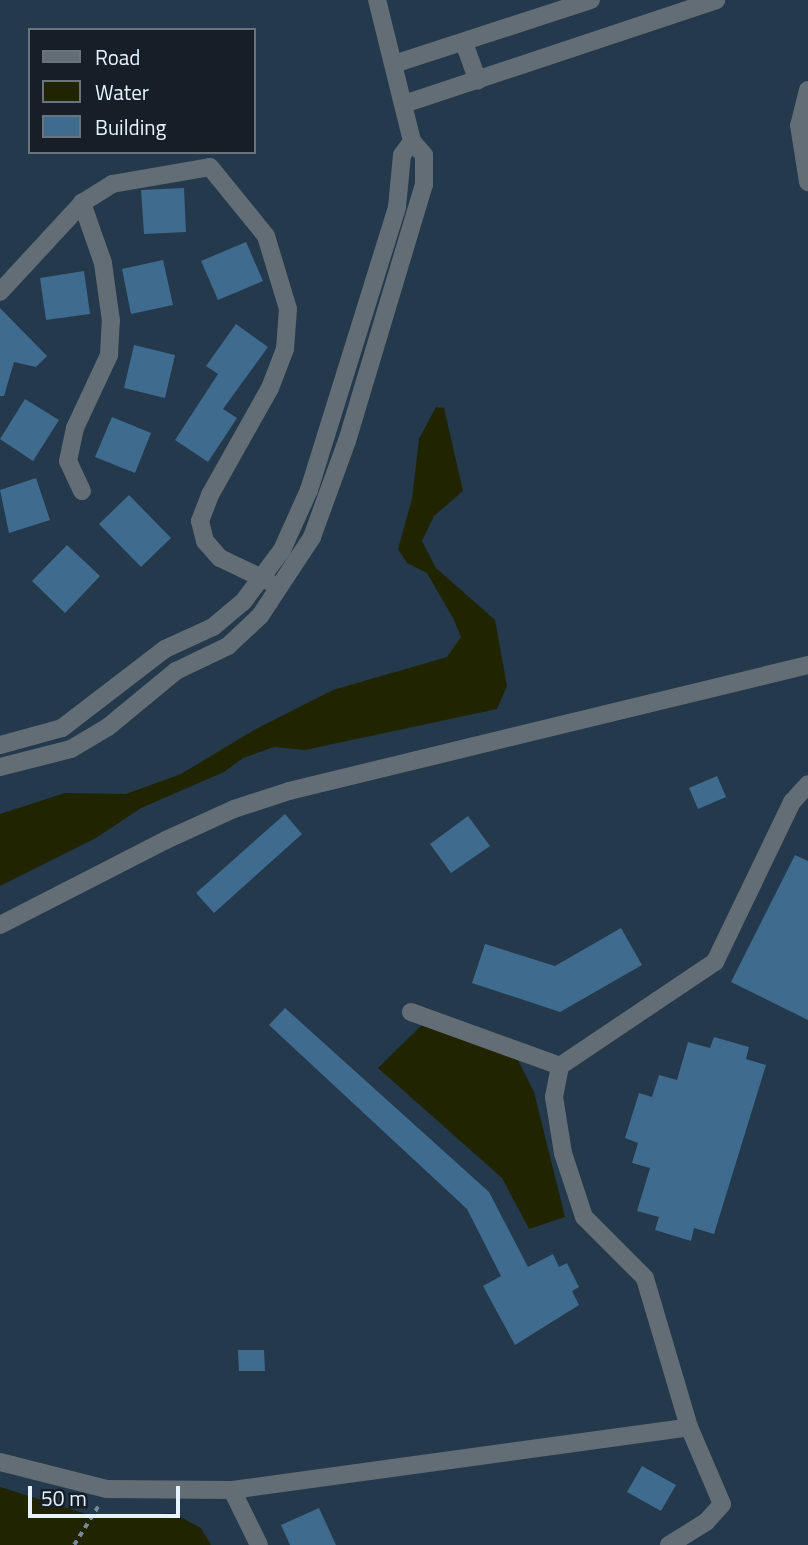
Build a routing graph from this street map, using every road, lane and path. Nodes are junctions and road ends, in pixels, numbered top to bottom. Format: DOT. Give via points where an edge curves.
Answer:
graph roads {
  1 [pos="377,0"];
  2 [pos="591,0"];
  3 [pos="716,0"];
  4 [pos="464,43"];
  5 [pos="394,64"];
  6 [pos="478,81"];
  7 [pos="808,90"];
  8 [pos="404,104"];
  9 [pos="412,141"];
  10 [pos="808,182"];
  11 [pos="82,203"];
  12 [pos="0,292"];
  13 [pos="82,491"];
  14 [pos="260,578"];
  15 [pos="281,586"];
  16 [pos="808,665"];
  17 [pos="0,745"];
  18 [pos="0,767"];
  19 [pos="808,784"];
  20 [pos="0,925"];
  21 [pos="411,1012"];
  22 [pos="560,1066"];
  23 [pos="689,1427"];
  24 [pos="0,1462"];
  25 [pos="232,1490"];
  26 [pos="97,1510"];
  27 [pos="74,1545"];
  28 [pos="259,1545"];
  29 [pos="668,1545"];
  1 -- 5 [label="street"];
  2 -- 4 [label="street"];
  3 -- 6 [label="street"];
  4 -- 5 [label="street"];
  4 -- 6 [label="street"];
  5 -- 8 [label="street"];
  6 -- 8 [label="street"];
  7 -- 10 [label="street" via="799,125"];
  8 -- 9 [label="street"];
  9 -- 14 [label="street" via="402,155 397,207 298,523"];
  9 -- 15 [label="street" via="424,155 421,204 327,500 312,537"];
  11 -- 12 [label="street"];
  11 -- 13 [label="street" via="103,263 111,321 109,355 75,428 68,461"];
  11 -- 14 [label="street" via="132,177 210,167 266,236 288,309 285,349 270,388 210,495 201,521 205,541 220,558"];
  14 -- 15 [label="street"];
  14 -- 17 [label="street" via="214,626 165,649 62,728"];
  15 -- 18 [label="street" via="260,616 228,646 176,671 107,727 71,749"];
  16 -- 20 [label="street" via="289,791 177,835"];
  19 -- 22 [label="street" via="792,802 715,962"];
  21 -- 22 [label="street"];
  22 -- 23 [label="street" via="554,1097 564,1153 584,1217 645,1278"];
  23 -- 25 [label="street"];
  23 -- 29 [label="street" via="722,1504 706,1522"];
  24 -- 25 [label="street" via="107,1489"];
  25 -- 28 [label="street"];
  26 -- 27 [label="path"];
}
